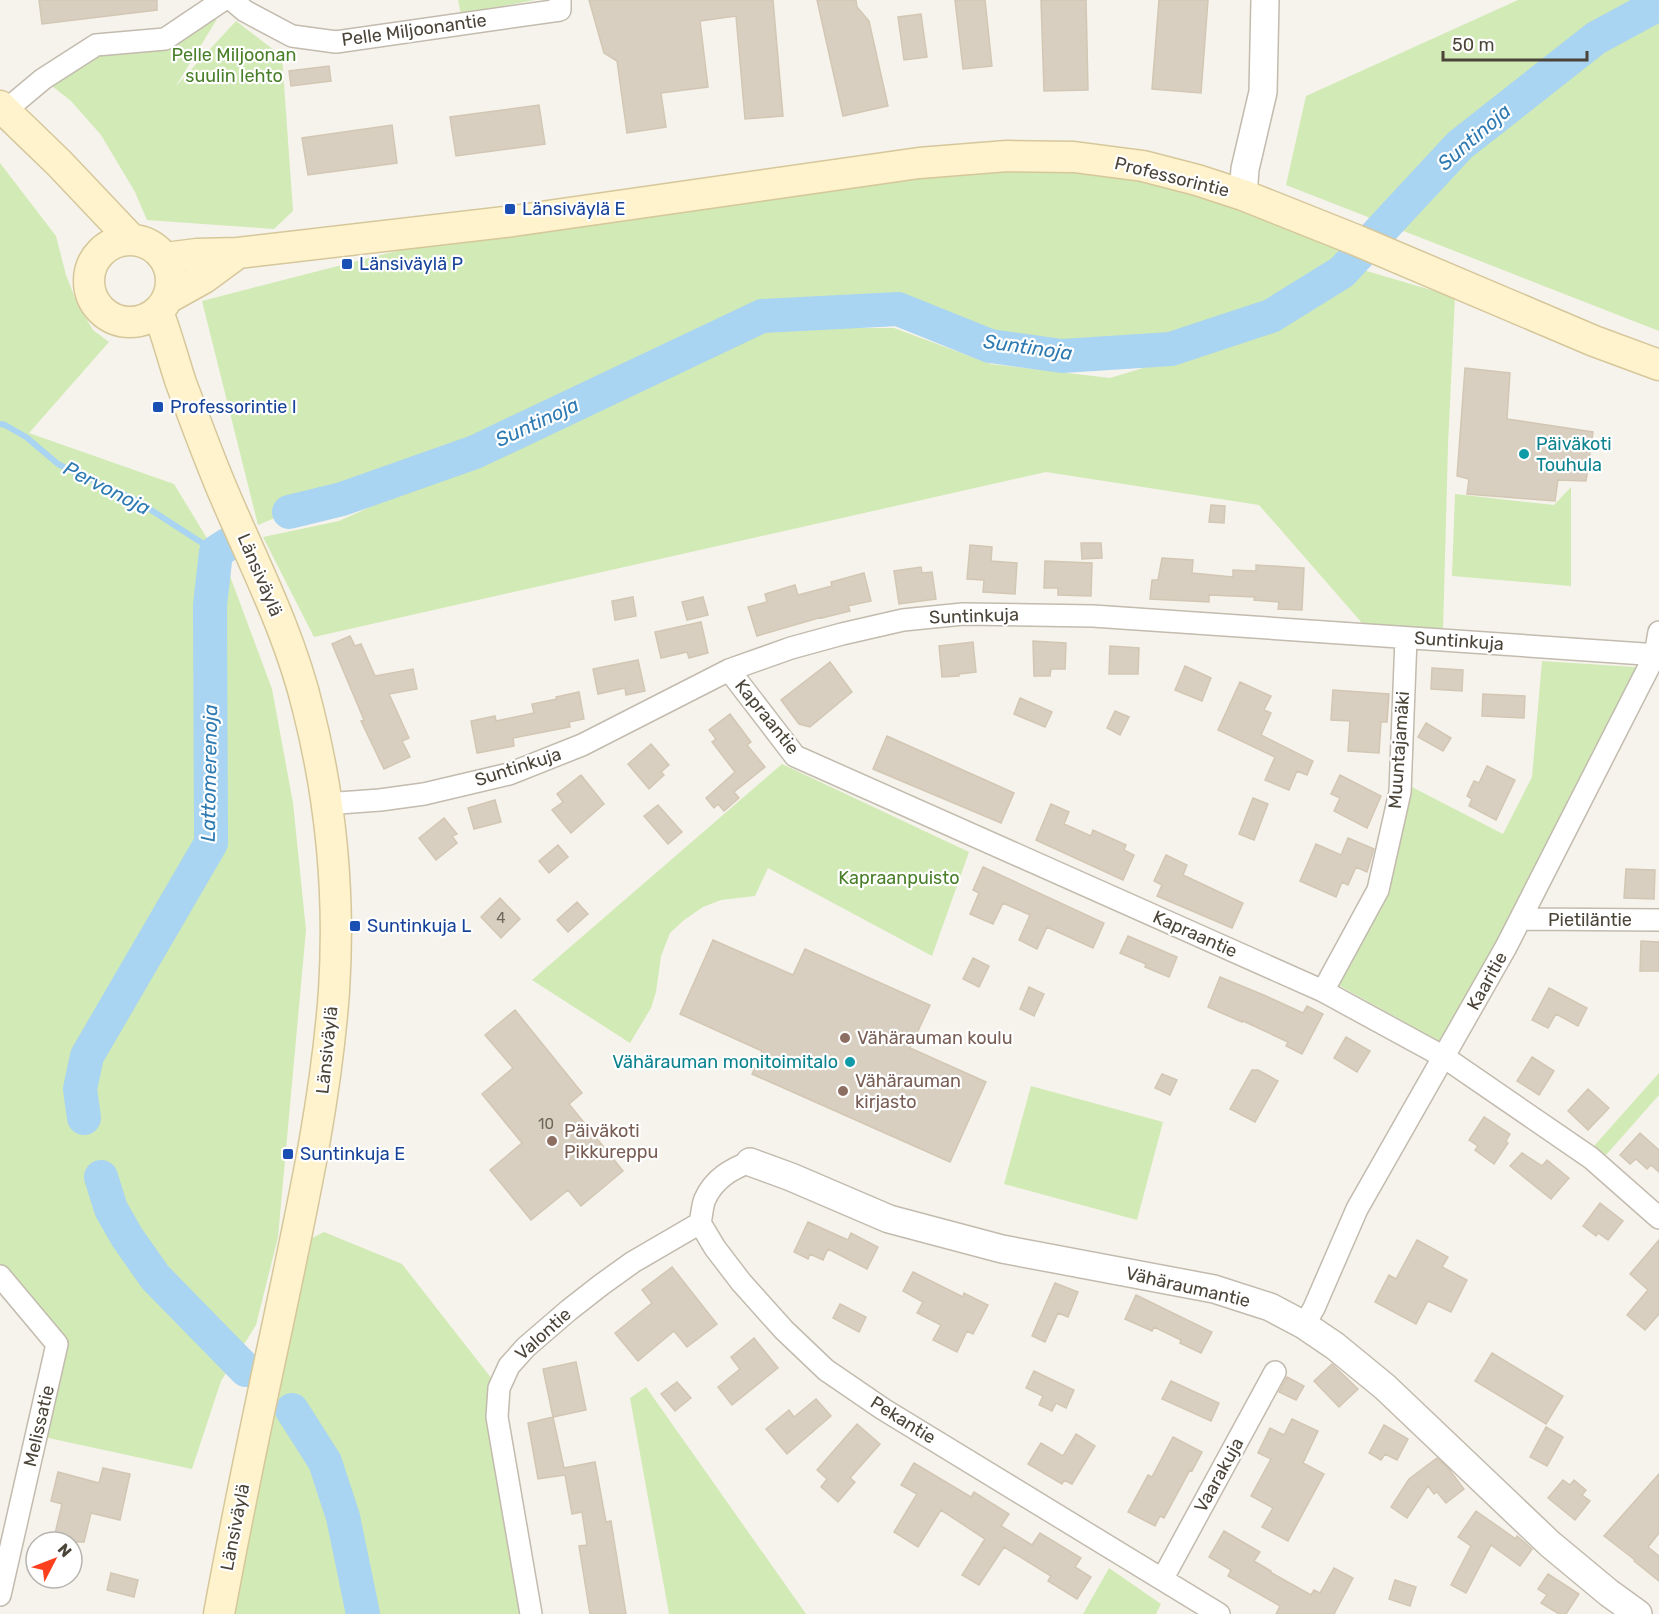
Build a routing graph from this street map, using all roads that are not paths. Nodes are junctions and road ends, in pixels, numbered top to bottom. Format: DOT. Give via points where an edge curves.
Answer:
graph roads {
  1 [pos="223,0"];
  2 [pos="232,0"];
  3 [pos="560,0"];
  4 [pos="1265,0"];
  5 [pos="3,108"];
  6 [pos="1243,195"];
  7 [pos="119,243"];
  8 [pos="238,253"];
  9 [pos="165,258"];
  10 [pos="153,310"];
  11 [pos="1659,364"];
  12 [pos="1659,633"];
  13 [pos="1406,638"];
  14 [pos="1657,655"];
  15 [pos="729,670"];
  16 [pos="326,804"];
  17 [pos="1521,919"];
  18 [pos="1659,920"];
  19 [pos="1323,992"];
  20 [pos="1444,1057"];
  21 [pos="750,1162"];
  22 [pos="1659,1218"];
  23 [pos="700,1223"];
  24 [pos="0,1276"];
  25 [pos="1304,1325"];
  26 [pos="1275,1372"];
  27 [pos="1163,1578"];
  28 [pos="0,1595"];
  29 [pos="219,1614"];
  30 [pos="531,1614"];
  31 [pos="1219,1614"];
  32 [pos="1638,1614"];
  1 -- 5 [label="street" via="165,39 96,45"];
  2 -- 3 [label="street, Pelle Miljoonantie" via="292,36 336,42 560,10"];
  4 -- 6 [label="street" via="1263,92"];
  5 -- 7 [label="main road" via="59,163"];
  6 -- 8 [label="main road, Professorintie" via="1143,166 1074,157 1007,156 919,163 513,221"];
  6 -- 11 [label="main road, Professorintie" via="1594,341"];
  7 -- 9 [label="main road" via="146,243"];
  7 -- 10 [label="main road" via="93,263 89,283 95,302 112,318 127,322"];
  8 -- 9 [label="main road"];
  8 -- 10 [label="main road"];
  9 -- 10 [label="main road" via="172,278"];
  10 -- 16 [label="main road, Länsiväylä" via="224,494 295,661 309,711"];
  12 -- 14 [label="street, Kaaritie"];
  13 -- 14 [label="street, Suntinkuja"];
  13 -- 15 [label="street, Suntinkuja" via="1093,616 963,614 903,620 842,634"];
  13 -- 19 [label="street, Muuntajamäki" via="1400,792 1378,890"];
  14 -- 17 [label="street, Kaaritie"];
  15 -- 16 [label="street, Suntinkuja" via="582,746 508,774 424,794"];
  15 -- 19 [label="street, Kapraantie" via="795,756"];
  16 -- 29 [label="main road, Länsiväylä" via="335,944 325,1075 302,1213"];
  17 -- 18 [label="street, Pietiläntie"];
  17 -- 20 [label="street, Kaaritie"];
  19 -- 20 [label="street, Kapraantie"];
  20 -- 22 [label="street, Kapraantie" via="1591,1158"];
  20 -- 25 [label="street, Kaaritie" via="1358,1209"];
  21 -- 23 [label="street" via="720,1178 705,1199"];
  21 -- 25 [label="street, Vähäraumantie" via="889,1219 1002,1249 1214,1289 1270,1307"];
  23 -- 27 [label="street, Pekantie" via="741,1282 826,1370 883,1409"];
  23 -- 30 [label="street, Valontie" via="633,1262 568,1310 509,1366 499,1388 497,1417"];
  24 -- 28 [label="street, Melissatie" via="57,1344"];
  25 -- 32 [label="street, Vähäraumantie" via="1386,1388 1550,1544"];
  26 -- 27 [label="street, Vaarakuja"];
  27 -- 31 [label="street, Pekantie"];
}
